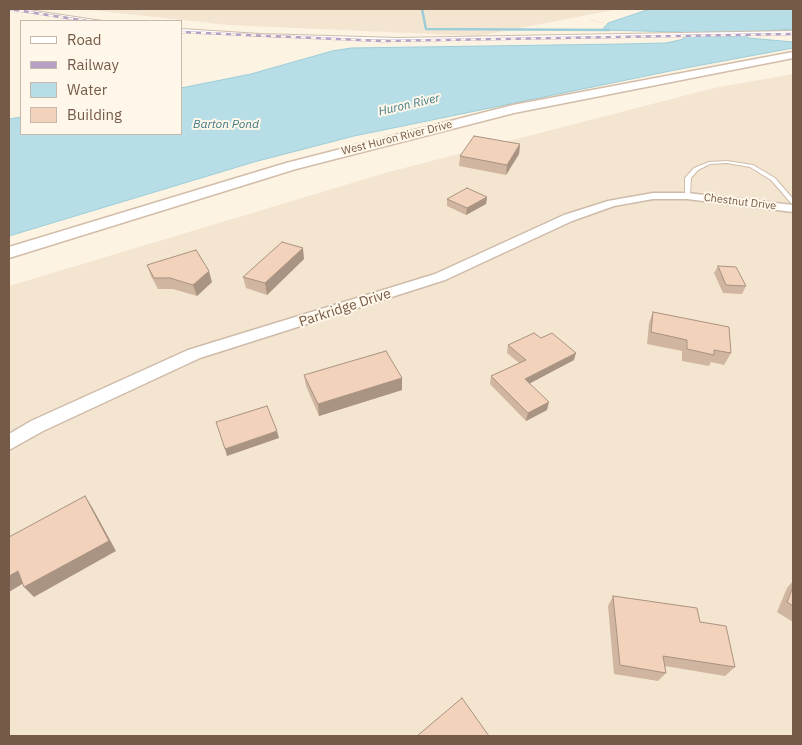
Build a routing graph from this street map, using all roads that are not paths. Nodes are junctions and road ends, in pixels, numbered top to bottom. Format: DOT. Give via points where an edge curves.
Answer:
graph roads {
  1 [pos="18,9"];
  2 [pos="93,20"];
  3 [pos="182,30"];
  4 [pos="793,32"];
  5 [pos="793,55"];
  6 [pos="687,196"];
  7 [pos="793,202"];
  8 [pos="793,209"];
  9 [pos="9,252"];
  10 [pos="9,443"];
  1 -- 2 [label="lane"];
  3 -- 4 [label="lane" via="397,39"];
  5 -- 9 [label="street, West Huron River Drive" via="605,90 456,124 291,166"];
  6 -- 7 [label="lane" via="688,178 696,169 709,163 728,162 751,166 773,179"];
  6 -- 8 [label="street, Chestnut Drive"];
  6 -- 10 [label="street, Parkridge Drive" via="647,196 612,203 568,218 440,277 194,354 37,426"];
}
